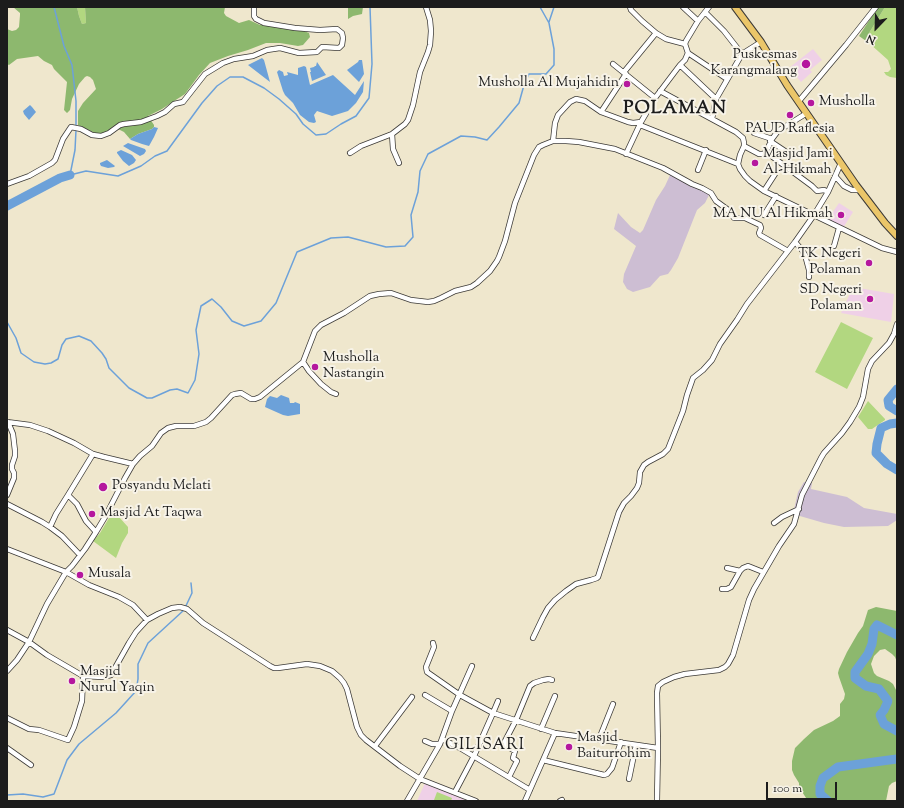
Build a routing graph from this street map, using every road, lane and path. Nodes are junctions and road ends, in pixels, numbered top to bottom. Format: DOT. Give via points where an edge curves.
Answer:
graph roads {
  1 [pos="254,7"];
  2 [pos="426,7"];
  3 [pos="630,7"];
  4 [pos="683,7"];
  5 [pos="708,7"];
  6 [pos="735,7"];
  7 [pos="876,7"];
  8 [pos="704,12"];
  9 [pos="698,21"];
  10 [pos="656,33"];
  11 [pos="761,42"];
  12 [pos="684,44"];
  13 [pos="688,53"];
  14 [pos="742,54"];
  15 [pos="613,64"];
  16 [pos="680,65"];
  17 [pos="625,73"];
  18 [pos="727,79"];
  19 [pos="660,91"];
  20 [pos="655,98"];
  21 [pos="716,99"];
  22 [pos="799,101"];
  23 [pos="601,112"];
  24 [pos="807,113"];
  25 [pos="712,119"];
  26 [pos="640,123"];
  27 [pos="754,133"];
  28 [pos="392,134"];
  29 [pos="771,140"];
  30 [pos="553,141"];
  31 [pos="744,146"];
  32 [pos="706,150"];
  33 [pos="785,151"];
  34 [pos="766,152"];
  35 [pos="350,153"];
  36 [pos="626,154"];
  37 [pos="399,163"];
  38 [pos="842,163"];
  39 [pos="738,164"];
  40 [pos="698,170"];
  41 [pos="775,174"];
  42 [pos="835,176"];
  43 [pos="7,184"];
  44 [pos="859,190"];
  45 [pos="764,191"];
  46 [pos="828,192"];
  47 [pos="776,196"];
  48 [pos="764,215"];
  49 [pos="814,215"];
  50 [pos="839,228"];
  51 [pos="897,236"];
  52 [pos="796,242"];
  53 [pos="834,246"];
  54 [pos="788,251"];
  55 [pos="897,252"];
  56 [pos="809,277"];
  57 [pos="897,324"];
  58 [pos="303,362"];
  59 [pos="336,394"];
  60 [pos="8,422"];
  61 [pos="93,454"];
  62 [pos="134,464"];
  63 [pos="7,495"];
  64 [pos="68,495"];
  65 [pos="7,504"];
  66 [pos="799,509"];
  67 [pos="774,523"];
  68 [pos="50,527"];
  69 [pos="96,532"];
  70 [pos="7,549"];
  71 [pos="80,555"];
  72 [pos="727,568"];
  73 [pos="740,570"];
  74 [pos="66,572"];
  75 [pos="763,572"];
  76 [pos="722,589"];
  77 [pos="147,620"];
  78 [pos="7,630"];
  79 [pos="533,638"];
  80 [pos="29,642"];
  81 [pos="434,643"];
  82 [pos="472,666"];
  83 [pos="7,672"];
  84 [pos="83,676"];
  85 [pos="552,680"];
  86 [pos="425,695"];
  87 [pos="460,695"];
  88 [pos="555,696"];
  89 [pos="412,697"];
  90 [pos="498,701"];
  91 [pos="613,704"];
  92 [pos="452,711"];
  93 [pos="493,713"];
  94 [pos="7,718"];
  95 [pos="516,720"];
  96 [pos="541,729"];
  97 [pos="555,733"];
  98 [pos="599,739"];
  99 [pos="424,741"];
  100 [pos="441,742"];
  101 [pos="621,742"];
  102 [pos="636,744"];
  103 [pos="375,746"];
  104 [pos="7,748"];
  105 [pos="658,748"];
  106 [pos="474,756"];
  107 [pos="543,760"];
  108 [pos="30,765"];
  109 [pos="509,777"];
  110 [pos="420,779"];
  111 [pos="629,779"];
  112 [pos="530,790"];
  113 [pos="455,792"];
  114 [pos="407,801"];
  115 [pos="476,801"];
  116 [pos="525,801"];
  117 [pos="657,801"];
  1 -- 43 [label="street" via="254,16 264,23 295,28 337,29 342,33 342,45 339,48 322,47 317,52 299,53 280,48 223,63 205,74 183,102 174,104 157,116 141,122 120,125 101,136 71,127 52,163 29,176"];
  2 -- 28 [label="street" via="430,20 430,45 408,120"];
  3 -- 10 [label="street"];
  4 -- 9 [label="street"];
  5 -- 8 [label="street"];
  6 -- 11 [label="main road"];
  7 -- 22 [label="street"];
  8 -- 9 [label="street"];
  8 -- 14 [label="street" via="724,31"];
  9 -- 12 [label="street"];
  10 -- 12 [label="street"];
  10 -- 17 [label="street"];
  11 -- 14 [label="street"];
  11 -- 22 [label="main road"];
  12 -- 13 [label="street"];
  13 -- 16 [label="street"];
  13 -- 18 [label="street"];
  14 -- 18 [label="street"];
  15 -- 17 [label="street"];
  16 -- 19 [label="street"];
  16 -- 21 [label="street"];
  17 -- 20 [label="street"];
  17 -- 23 [label="street"];
  18 -- 21 [label="street"];
  19 -- 20 [label="street"];
  19 -- 25 [label="street"];
  20 -- 26 [label="street"];
  21 -- 25 [label="street"];
  22 -- 24 [label="main road"];
  23 -- 26 [label="street" via="628,122"];
  23 -- 30 [label="street" via="585,101 572,101 560,112 556,120"];
  24 -- 29 [label="street" via="778,131"];
  24 -- 38 [label="main road"];
  25 -- 31 [label="street" via="738,134 744,140"];
  26 -- 32 [label="street" via="676,140"];
  26 -- 36 [label="street"];
  27 -- 29 [label="street"];
  28 -- 35 [label="street"];
  28 -- 37 [label="street" via="393,149"];
  29 -- 33 [label="street"];
  29 -- 34 [label="street"];
  30 -- 36 [label="street" via="579,142 615,149"];
  30 -- 58 [label="street" via="539,147 534,154 515,203 499,257 490,271 477,283 428,302 411,300 391,293 370,296 318,327"];
  31 -- 34 [label="street" via="759,154"];
  31 -- 39 [label="street"];
  32 -- 39 [label="street"];
  32 -- 40 [label="street"];
  34 -- 46 [label="street" via="817,191"];
  36 -- 54 [label="street" via="671,172 711,193 734,218 745,218 760,225 760,235"];
  38 -- 42 [label="street"];
  38 -- 44 [label="main road"];
  39 -- 45 [label="street" via="745,176"];
  41 -- 45 [label="street"];
  42 -- 44 [label="street" via="844,186"];
  42 -- 46 [label="street"];
  44 -- 51 [label="main road"];
  45 -- 47 [label="street"];
  46 -- 49 [label="street"];
  47 -- 48 [label="street"];
  47 -- 49 [label="street"];
  49 -- 50 [label="street"];
  49 -- 52 [label="street"];
  50 -- 53 [label="street"];
  50 -- 55 [label="street" via="882,248"];
  52 -- 54 [label="street"];
  52 -- 56 [label="street" via="805,255"];
  54 -- 79 [label="street" via="747,304 712,360 694,378 668,449 642,467 637,488 619,512 598,577 576,584 554,600 542,617"];
  57 -- 66 [label="street" via="889,343 868,369 859,407 821,458 802,495"];
  58 -- 59 [label="street" via="321,384"];
  58 -- 62 [label="street" via="257,398 251,399 241,393 232,395 206,422 194,426 168,428"];
  60 -- 61 [label="street" via="48,431"];
  60 -- 63 [label="street" via="13,434 15,456 12,465 14,478"];
  61 -- 62 [label="street"];
  61 -- 64 [label="street"];
  62 -- 69 [label="street"];
  64 -- 68 [label="street"];
  64 -- 69 [label="street"];
  65 -- 68 [label="street"];
  66 -- 67 [label="street"];
  66 -- 75 [label="street" via="794,524"];
  68 -- 71 [label="street"];
  69 -- 71 [label="street"];
  70 -- 74 [label="street"];
  71 -- 74 [label="street"];
  72 -- 73 [label="street"];
  73 -- 75 [label="street" via="748,566"];
  73 -- 76 [label="street" via="731,587"];
  74 -- 77 [label="street" via="133,605"];
  74 -- 80 [label="street"];
  75 -- 105 [label="street" via="749,600 733,655 725,667 685,674 661,683 657,690"];
  77 -- 84 [label="street" via="136,632 111,675 103,678"];
  77 -- 103 [label="street" via="180,607 187,609 203,623 274,668 306,664 332,671 347,689 361,735"];
  78 -- 80 [label="street"];
  80 -- 83 [label="street"];
  80 -- 84 [label="street"];
  81 -- 87 [label="street" via="427,672"];
  82 -- 87 [label="street"];
  84 -- 94 [label="street" via="82,701 68,740 29,729"];
  85 -- 95 [label="street" via="543,680 530,686"];
  86 -- 92 [label="street"];
  87 -- 92 [label="street"];
  87 -- 93 [label="street"];
  88 -- 96 [label="street"];
  89 -- 103 [label="street"];
  90 -- 93 [label="street"];
  91 -- 98 [label="street"];
  92 -- 100 [label="street"];
  93 -- 95 [label="street"];
  93 -- 106 [label="street"];
  95 -- 96 [label="street"];
  95 -- 109 [label="street" via="505,743 515,751 512,758 517,761"];
  96 -- 97 [label="street"];
  97 -- 98 [label="street"];
  97 -- 107 [label="street"];
  98 -- 101 [label="street"];
  99 -- 100 [label="street" via="432,744"];
  100 -- 106 [label="street"];
  100 -- 110 [label="street"];
  101 -- 102 [label="street"];
  101 -- 107 [label="street" via="612,768 604,775"];
  102 -- 105 [label="street"];
  102 -- 111 [label="street"];
  103 -- 110 [label="street"];
  104 -- 108 [label="street"];
  105 -- 117 [label="street"];
  106 -- 109 [label="street"];
  106 -- 113 [label="street"];
  107 -- 112 [label="street"];
  109 -- 112 [label="street"];
  110 -- 113 [label="street"];
  110 -- 114 [label="street"];
  112 -- 116 [label="street"];
  113 -- 115 [label="street"];
}
